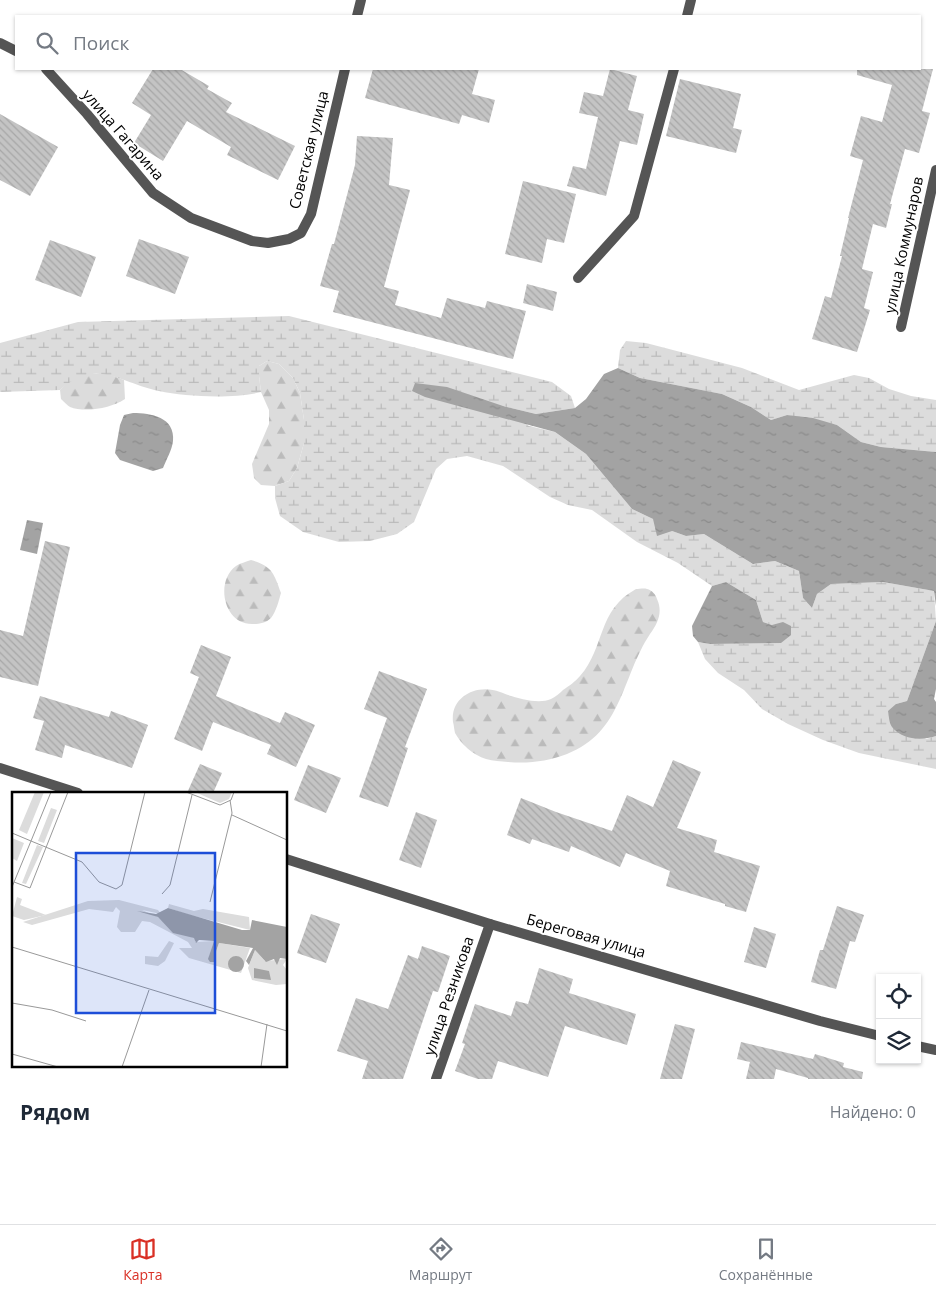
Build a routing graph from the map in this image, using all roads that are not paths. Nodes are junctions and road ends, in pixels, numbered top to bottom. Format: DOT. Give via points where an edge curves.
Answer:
graph roads {
  1 [pos="361,0"];
  2 [pos="691,0"];
  3 [pos="357,15"];
  4 [pos="687,15"];
  5 [pos="0,43"];
  6 [pos="15,50"];
  7 [pos="47,70"];
  8 [pos="345,70"];
  9 [pos="674,70"];
  10 [pos="936,170"];
  11 [pos="268,243"];
  12 [pos="578,278"];
  13 [pos="901,327"];
  14 [pos="0,768"];
  15 [pos="75,792"];
  16 [pos="288,860"];
  17 [pos="490,924"];
  18 [pos="876,1035"];
  19 [pos="921,1047"];
  20 [pos="936,1050"];
  21 [pos="436,1079"];
  1 -- 3 [label="street"];
  2 -- 4 [label="street"];
  5 -- 6 [label="street"];
  7 -- 11 [label="street, улица Гагарина" via="153,193 191,218 252,241"];
  8 -- 11 [label="street, Советская улица" via="311,214 301,233"];
  9 -- 12 [label="street" via="634,216"];
  10 -- 13 [label="street, улица Коммунаров"];
  14 -- 15 [label="street"];
  16 -- 17 [label="street, Береговая улица"];
  17 -- 18 [label="street, Береговая улица"];
  17 -- 21 [label="street, улица Резникова"];
  19 -- 20 [label="street"];
}
